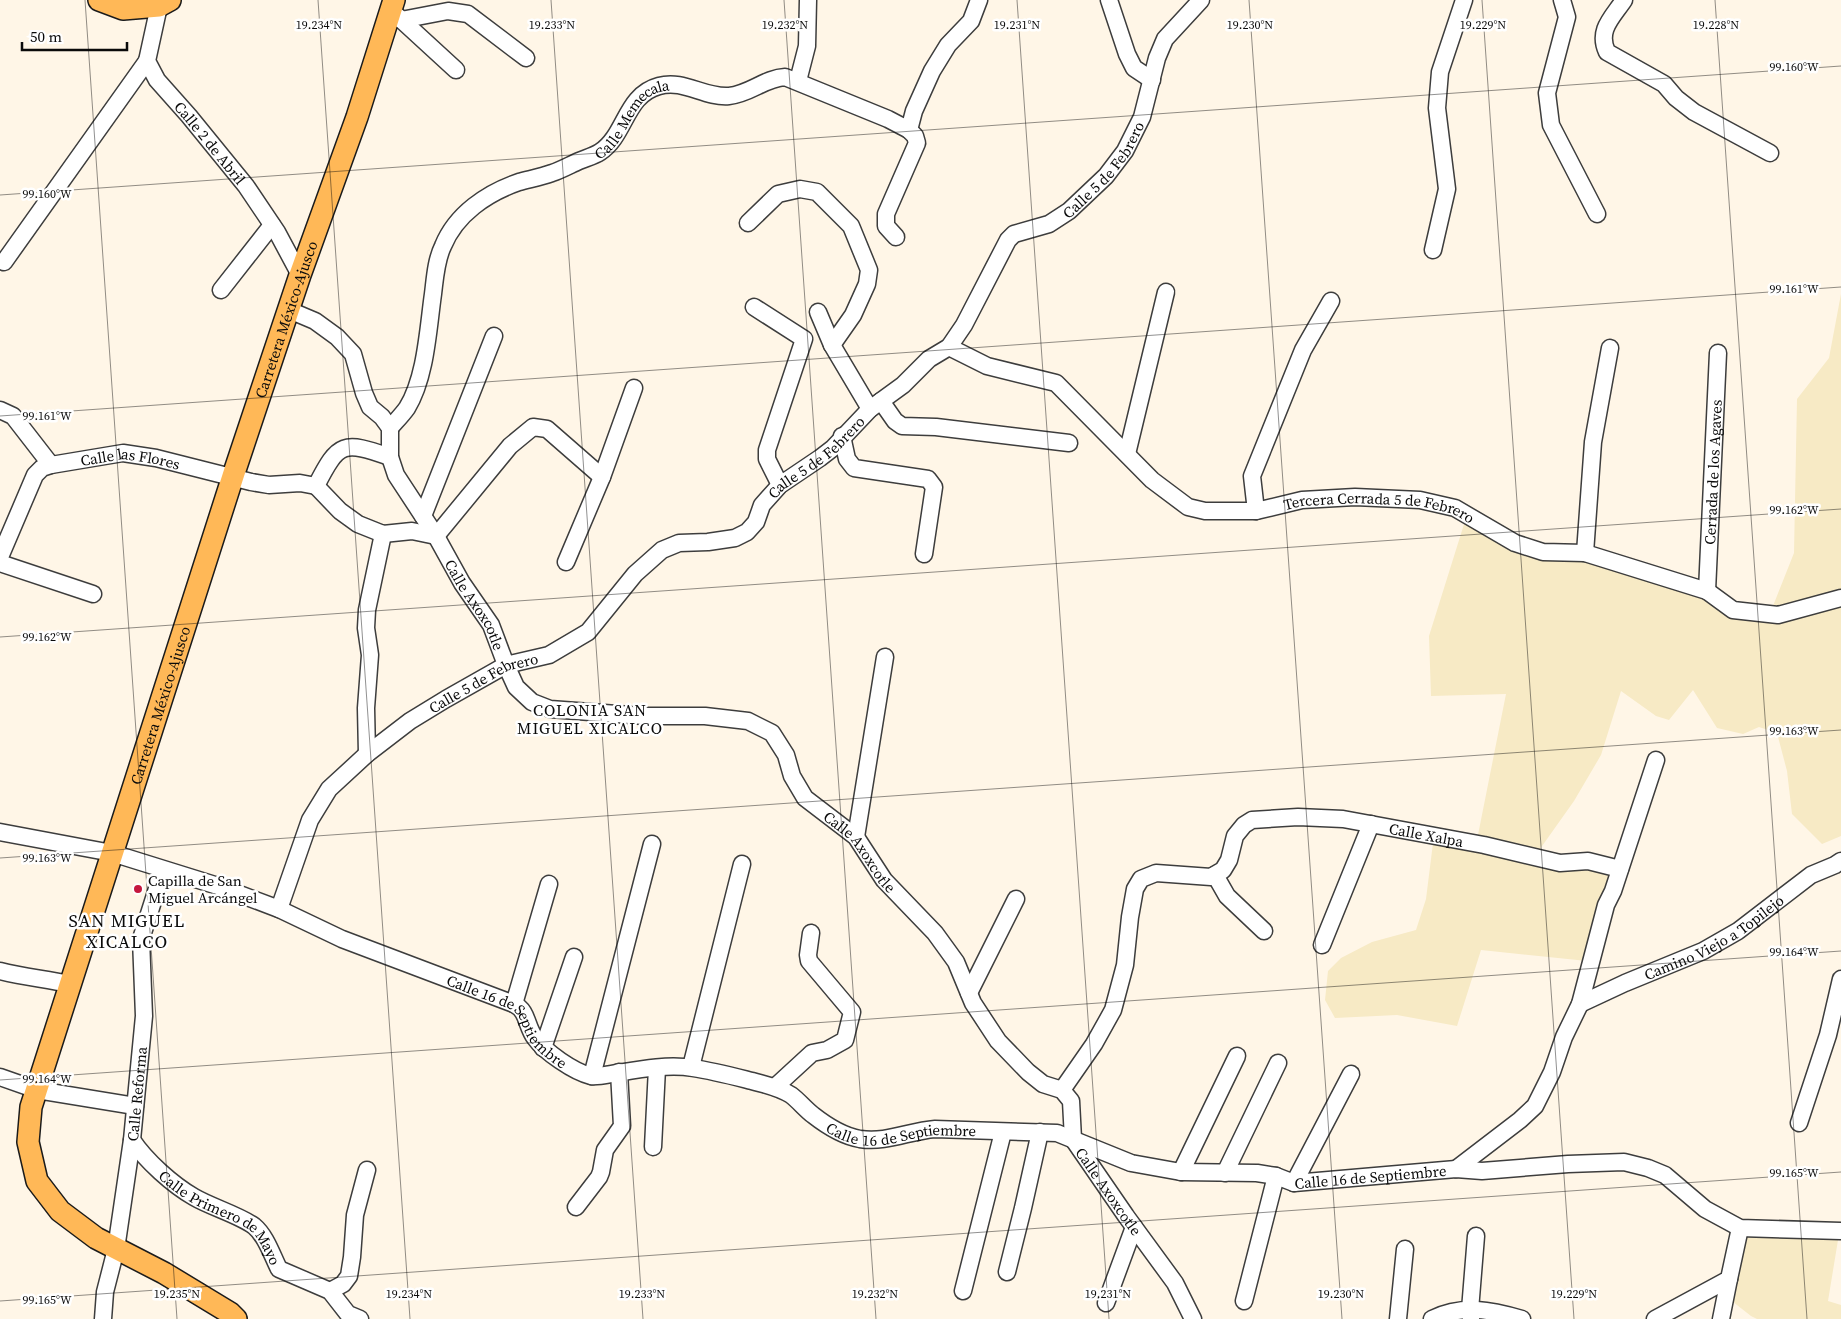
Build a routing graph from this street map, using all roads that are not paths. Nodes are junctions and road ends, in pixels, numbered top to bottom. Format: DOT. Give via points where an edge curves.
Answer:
graph roads {
  1 [pos="99,0"];
  2 [pos="808,0"];
  3 [pos="979,0"];
  4 [pos="1109,0"];
  5 [pos="1200,0"];
  6 [pos="1464,0"];
  7 [pos="1562,0"];
  8 [pos="1624,0"];
  9 [pos="164,3"];
  10 [pos="396,6"];
  11 [pos="526,58"];
  12 [pos="147,61"];
  13 [pos="456,70"];
  14 [pos="1152,80"];
  15 [pos="798,81"];
  16 [pos="909,130"];
  17 [pos="1770,153"];
  18 [pos="1597,214"];
  19 [pos="748,223"];
  20 [pos="272,224"];
  21 [pos="896,237"];
  22 [pos="1433,250"];
  23 [pos="4,262"];
  24 [pos="300,275"];
  25 [pos="221,290"];
  26 [pos="1166,292"];
  27 [pos="1330,301"];
  28 [pos="754,307"];
  29 [pos="289,310"];
  30 [pos="818,312"];
  31 [pos="494,336"];
  32 [pos="832,345"];
  33 [pos="949,347"];
  34 [pos="1610,348"];
  35 [pos="1718,353"];
  36 [pos="634,388"];
  37 [pos="875,405"];
  38 [pos="0,410"];
  39 [pos="390,428"];
  40 [pos="842,436"];
  41 [pos="1069,443"];
  42 [pos="1127,454"];
  43 [pos="390,457"];
  44 [pos="51,465"];
  45 [pos="232,476"];
  46 [pos="602,477"];
  47 [pos="780,485"];
  48 [pos="316,486"];
  49 [pos="1256,511"];
  50 [pos="423,516"];
  51 [pos="383,534"];
  52 [pos="436,536"];
  53 [pos="1584,553"];
  54 [pos="924,554"];
  55 [pos="1,555"];
  56 [pos="566,562"];
  57 [pos="1708,591"];
  58 [pos="93,594"];
  59 [pos="1841,598"];
  60 [pos="885,656"];
  61 [pos="506,665"];
  62 [pos="367,754"];
  63 [pos="1656,760"];
  64 [pos="1371,824"];
  65 [pos="0,832"];
  66 [pos="856,837"];
  67 [pos="652,844"];
  68 [pos="112,853"];
  69 [pos="742,864"];
  70 [pos="1839,866"];
  71 [pos="1620,869"];
  72 [pos="163,870"];
  73 [pos="1215,875"];
  74 [pos="549,884"];
  75 [pos="1016,899"];
  76 [pos="279,909"];
  77 [pos="1264,931"];
  78 [pos="811,933"];
  79 [pos="1322,945"];
  80 [pos="574,957"];
  81 [pos="0,971"];
  82 [pos="1841,979"];
  83 [pos="69,984"];
  84 [pos="969,993"];
  85 [pos="514,1004"];
  86 [pos="1580,1004"];
  87 [pos="543,1048"];
  88 [pos="1237,1056"];
  89 [pos="1278,1063"];
  90 [pos="691,1067"];
  91 [pos="657,1068"];
  92 [pos="619,1072"];
  93 [pos="1351,1074"];
  94 [pos="592,1076"];
  95 [pos="0,1077"];
  96 [pos="776,1087"];
  97 [pos="37,1090"];
  98 [pos="1062,1090"];
  99 [pos="135,1106"];
  100 [pos="1799,1122"];
  101 [pos="1003,1132"];
  102 [pos="1040,1132"];
  103 [pos="1073,1138"];
  104 [pos="132,1140"];
  105 [pos="652,1147"];
  106 [pos="367,1170"];
  107 [pos="1456,1170"];
  108 [pos="1181,1172"];
  109 [pos="1225,1173"];
  110 [pos="1276,1176"];
  111 [pos="1294,1183"];
  112 [pos="576,1207"];
  113 [pos="1134,1227"];
  114 [pos="1740,1228"];
  115 [pos="1841,1231"];
  116 [pos="1476,1236"];
  117 [pos="116,1249"];
  118 [pos="1404,1249"];
  119 [pos="1007,1272"];
  120 [pos="1729,1279"];
  121 [pos="330,1291"];
  122 [pos="963,1291"];
  123 [pos="1244,1301"];
  124 [pos="1106,1304"];
  125 [pos="1470,1314"];
  126 [pos="103,1319"];
  127 [pos="236,1319"];
  128 [pos="360,1319"];
  129 [pos="1194,1319"];
  130 [pos="1398,1319"];
  131 [pos="1432,1319"];
  132 [pos="1522,1319"];
  133 [pos="1655,1319"];
  134 [pos="1721,1319"];
  1 -- 9 [label="main road" via="123,8"];
  2 -- 15 [label="street" via="807,46"];
  3 -- 16 [label="street" via="972,21 948,45 932,71"];
  4 -- 14 [label="street" via="1134,68"];
  5 -- 14 [label="street, Calle 5 de Febrero" via="1165,39"];
  6 -- 22 [label="street" via="1440,72 1437,108 1448,189"];
  7 -- 18 [label="street" via="1567,17 1546,93 1550,124"];
  8 -- 17 [label="street" via="1603,33 1607,52 1664,84 1694,112"];
  9 -- 12 [label="street"];
  10 -- 11 [label="street" via="468,14"];
  10 -- 13 [label="street"];
  10 -- 24 [label="main road, Carretera México-Ajusco"];
  12 -- 20 [label="street, Calle 2 de Abril" via="156,80 246,186"];
  12 -- 23 [label="street"];
  14 -- 33 [label="street, Calle 5 de Febrero" via="1142,118 1106,176 1069,211 1049,224 1014,234 1008,240 964,325"];
  15 -- 16 [label="street, Calle Memecala"];
  15 -- 39 [label="street, Calle Memecala" via="785,76 775,77 746,92 729,96 708,95 683,84 659,86 642,95 629,110 613,140 600,152 552,173 517,183 483,199 459,218 442,246 418,381 407,407"];
  16 -- 21 [label="street" via="917,143 886,214 886,226"];
  19 -- 32 [label="street" via="778,194 800,188 817,192 851,226 869,270 867,284 853,316"];
  20 -- 24 [label="street, Calle 2 de Abril"];
  20 -- 25 [label="street"];
  24 -- 29 [label="main road, Carretera México-Ajusco"];
  26 -- 42 [label="street"];
  27 -- 49 [label="street" via="1303,350 1252,476"];
  28 -- 47 [label="street" via="804,339 767,450 767,459"];
  29 -- 39 [label="street" via="315,321 337,336 353,354 370,407"];
  29 -- 45 [label="main road, Carretera México-Ajusco"];
  30 -- 32 [label="street"];
  31 -- 50 [label="street"];
  32 -- 37 [label="street"];
  33 -- 37 [label="street, Calle 5 de Febrero" via="929,359 903,385"];
  33 -- 42 [label="street, Tercera Cerrada 5 de Febrero" via="988,366 1056,383"];
  34 -- 53 [label="street" via="1594,442"];
  35 -- 57 [label="street, Cerrada de los Agaves"];
  36 -- 46 [label="street"];
  37 -- 40 [label="street, Calle 5 de Febrero"];
  37 -- 41 [label="street" via="902,426"];
  38 -- 44 [label="street" via="13,416"];
  39 -- 43 [label="street, Calle Axoxcotle"];
  40 -- 47 [label="street, Calle 5 de Febrero" via="833,448"];
  40 -- 54 [label="street" via="847,459 854,468 928,479 934,487"];
  42 -- 49 [label="street, Tercera Cerrada 5 de Febrero" via="1152,480 1188,507 1205,511"];
  43 -- 48 [label="street" via="347,446 328,463"];
  43 -- 50 [label="street, Calle Axoxcotle" via="396,475"];
  44 -- 45 [label="street, Calle las Flores" via="123,453"];
  44 -- 55 [label="street" via="35,475"];
  45 -- 48 [label="street, Calle las Flores" via="269,485 300,483"];
  45 -- 68 [label="main road, Carretera México-Ajusco"];
  46 -- 52 [label="street" via="547,429 533,428 510,446"];
  46 -- 56 [label="street"];
  47 -- 61 [label="street, Calle 5 de Febrero" via="762,505 756,522 747,532 735,538 679,543 662,550 635,574 588,632 549,655"];
  48 -- 51 [label="street" via="358,524"];
  49 -- 53 [label="street, Tercera Cerrada 5 de Febrero" via="1302,500 1355,497 1420,500 1455,508 1515,543 1542,552"];
  50 -- 52 [label="street, Calle Axoxcotle"];
  51 -- 52 [label="street" via="412,532"];
  51 -- 62 [label="street" via="367,610 370,655"];
  52 -- 61 [label="street, Calle Axoxcotle" via="462,584 491,626"];
  53 -- 57 [label="street, Tercera Cerrada 5 de Febrero"];
  55 -- 58 [label="street"];
  57 -- 59 [label="street, Tercera Cerrada 5 de Febrero" via="1733,610 1778,615"];
  60 -- 66 [label="street"];
  61 -- 62 [label="street, Calle 5 de Febrero" via="410,721"];
  61 -- 66 [label="street, Calle Axoxcotle" via="516,687 532,702 550,709 748,721 772,733 805,798"];
  62 -- 76 [label="street, Calle 5 de Febrero" via="329,789 310,820"];
  63 -- 71 [label="street"];
  64 -- 71 [label="street, Calle Xalpa" via="1560,862 1588,861"];
  64 -- 73 [label="street, Calle Xalpa" via="1298,817 1252,820 1235,836 1229,860"];
  64 -- 79 [label="street"];
  65 -- 68 [label="street, Calle 16 de Septiembre"];
  66 -- 84 [label="street, Calle Axoxcotle" via="884,880 935,933 956,962"];
  67 -- 94 [label="street"];
  68 -- 72 [label="street, Calle 16 de Septiembre"];
  68 -- 83 [label="main road, Carretera México-Ajusco"];
  69 -- 90 [label="street"];
  70 -- 86 [label="street, Camino Viejo a Topilejo" via="1811,875 1738,931 1703,951"];
  71 -- 86 [label="street" via="1606,905"];
  72 -- 76 [label="street, Calle 16 de Septiembre"];
  72 -- 99 [label="street, Calle Reforma" via="141,939 144,1016"];
  73 -- 77 [label="street" via="1227,896"];
  73 -- 98 [label="street" via="1211,878 1156,873 1141,879 1135,889 1125,965 1113,1010"];
  74 -- 85 [label="street"];
  75 -- 84 [label="street"];
  76 -- 85 [label="street, Calle 16 de Septiembre" via="342,939"];
  78 -- 96 [label="street" via="809,961 852,1012 845,1040 827,1050 812,1053"];
  80 -- 87 [label="street"];
  81 -- 83 [label="street"];
  82 -- 100 [label="street" via="1828,1035"];
  83 -- 97 [label="main road, Carretera México-Ajusco"];
  84 -- 98 [label="street, Calle Axoxcotle" via="998,1041 1043,1084"];
  85 -- 87 [label="street, Calle 16 de Septiembre" via="524,1012 534,1037"];
  86 -- 107 [label="street" via="1535,1106"];
  87 -- 94 [label="street, Calle 16 de Septiembre" via="567,1065"];
  88 -- 108 [label="street"];
  89 -- 109 [label="street"];
  90 -- 91 [label="street, Calle 16 de Septiembre"];
  90 -- 96 [label="street, Calle 16 de Septiembre"];
  91 -- 92 [label="street, Calle 16 de Septiembre"];
  91 -- 105 [label="street"];
  92 -- 94 [label="street, Calle 16 de Septiembre"];
  92 -- 112 [label="street" via="622,1126 605,1150 599,1178"];
  93 -- 111 [label="street"];
  95 -- 97 [label="street"];
  96 -- 101 [label="street, Calle 16 de Septiembre" via="833,1129 858,1138 881,1140 935,1129"];
  97 -- 99 [label="street"];
  97 -- 117 [label="main road, Carretera México-Ajusco" via="31,1107 28,1142 37,1181 60,1211"];
  98 -- 103 [label="street, Calle Axoxcotle" via="1071,1101"];
  99 -- 104 [label="street, Calle Reforma"];
  101 -- 102 [label="street, Calle 16 de Septiembre"];
  101 -- 122 [label="street"];
  102 -- 103 [label="street, Calle 16 de Septiembre"];
  102 -- 119 [label="street"];
  103 -- 108 [label="street, Calle 16 de Septiembre" via="1131,1163"];
  103 -- 113 [label="street, Calle Axoxcotle"];
  104 -- 117 [label="street, Calle Reforma"];
  104 -- 121 [label="street, Calle Primero de Mayo" via="153,1165 194,1197 253,1226 264,1237 279,1269"];
  106 -- 121 [label="street" via="355,1215 349,1276 343,1284"];
  107 -- 111 [label="street, Calle 16 de Septiembre"];
  107 -- 114 [label="street, Calle 16 de Septiembre" via="1482,1172 1624,1162 1665,1175 1705,1209"];
  108 -- 109 [label="street, Calle 16 de Septiembre"];
  109 -- 110 [label="street, Calle 16 de Septiembre" via="1257,1172"];
  110 -- 111 [label="street, Calle 16 de Septiembre"];
  110 -- 123 [label="street"];
  113 -- 124 [label="street"];
  113 -- 129 [label="street, Calle Axoxcotle" via="1176,1283"];
  114 -- 115 [label="street"];
  114 -- 120 [label="street"];
  116 -- 125 [label="street"];
  117 -- 126 [label="street, Calle Reforma" via="105,1292"];
  117 -- 127 [label="main road, Carretera México-Ajusco" via="164,1273"];
  118 -- 130 [label="street"];
  120 -- 133 [label="street"];
  120 -- 134 [label="street"];
  121 -- 128 [label="street, Calle Primero de Mayo" via="348,1314"];
  125 -- 131 [label="street" via="1442,1314"];
  125 -- 132 [label="street" via="1487,1310"];
}
